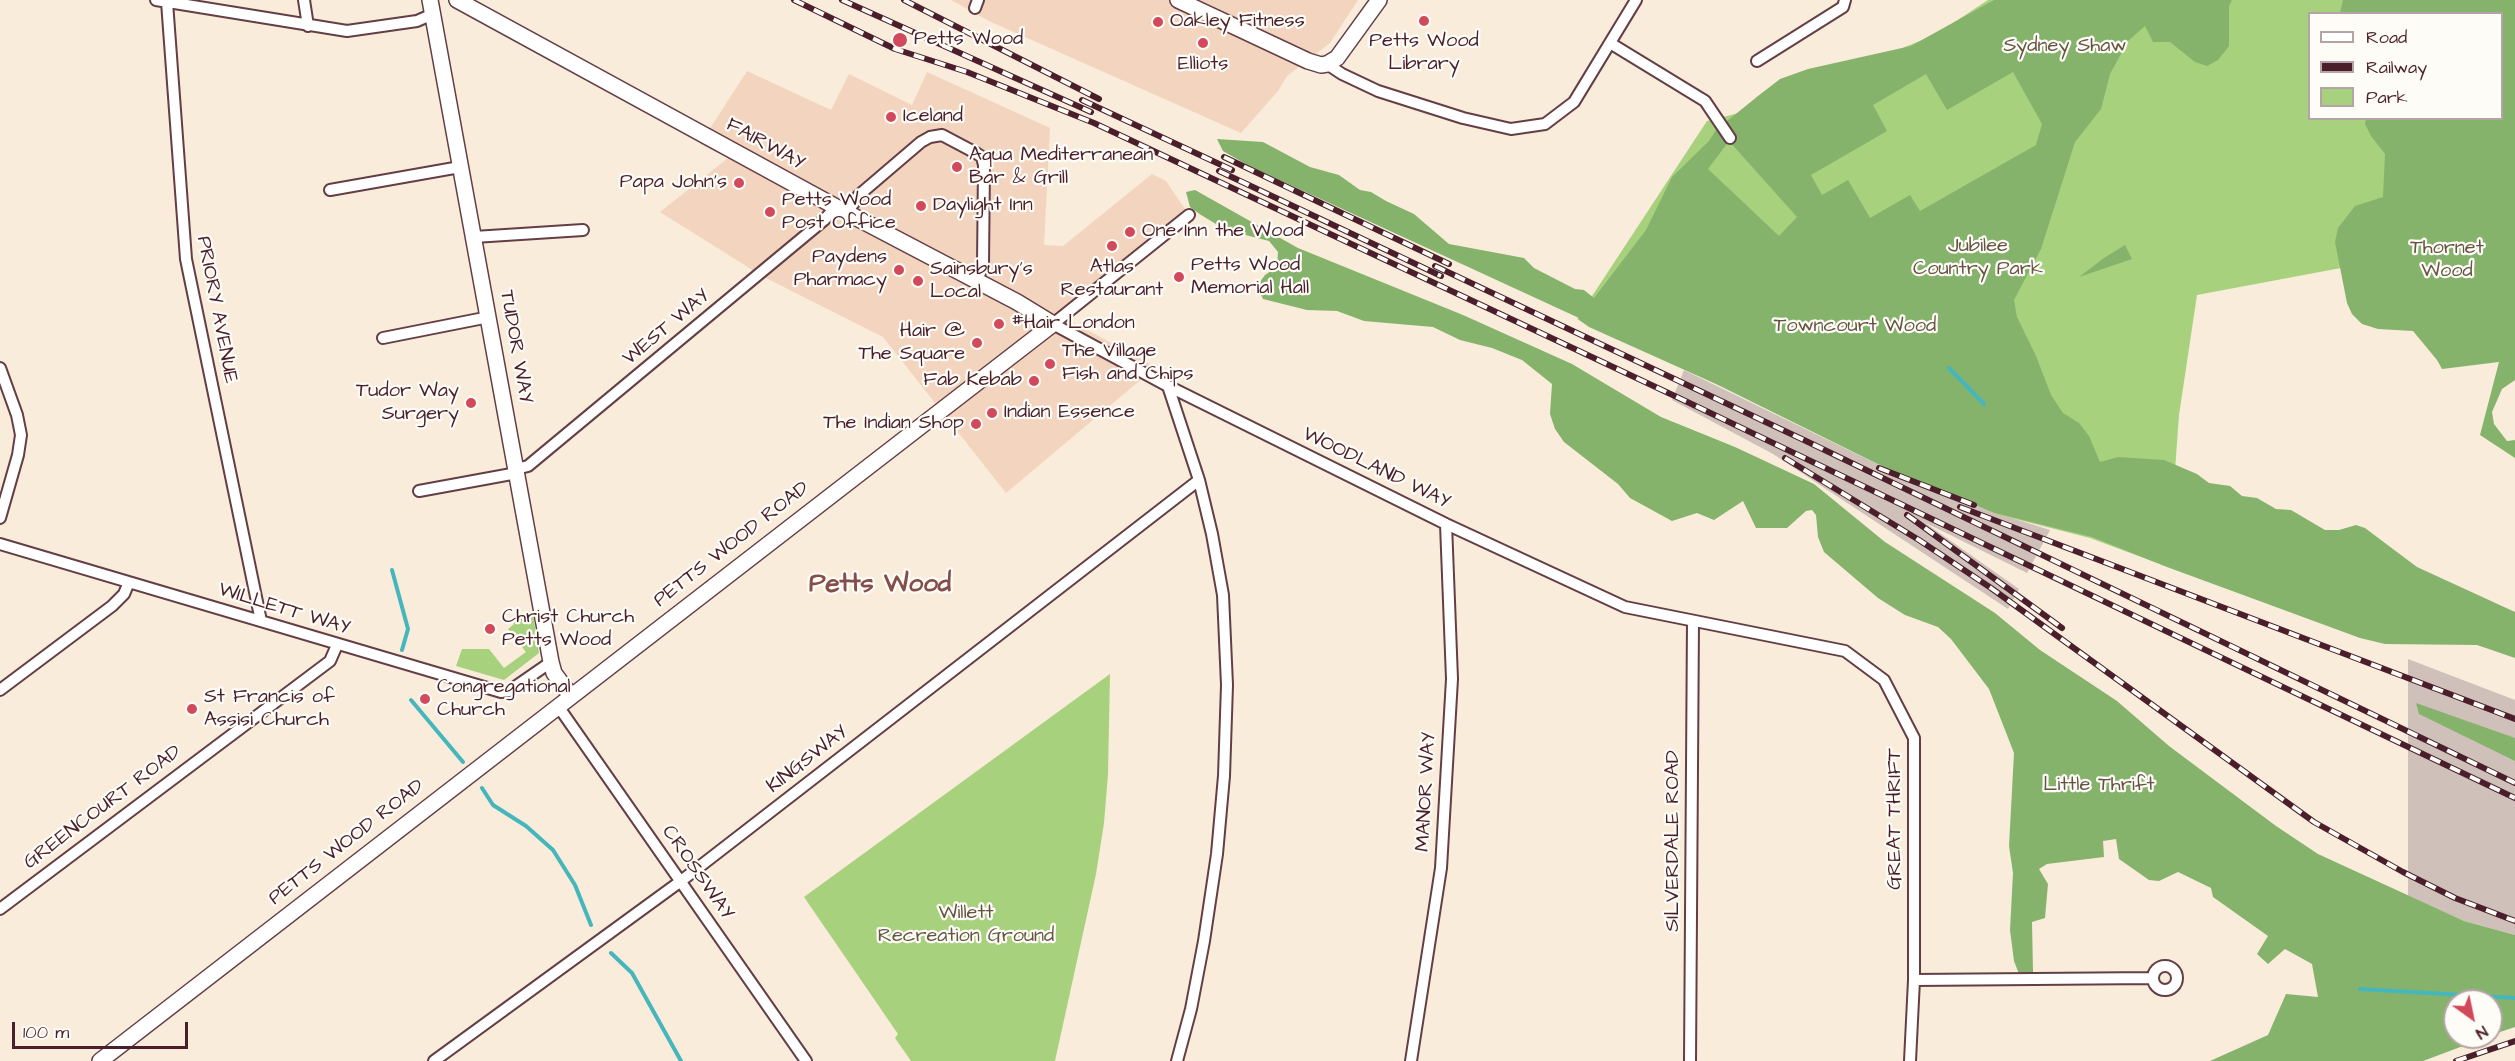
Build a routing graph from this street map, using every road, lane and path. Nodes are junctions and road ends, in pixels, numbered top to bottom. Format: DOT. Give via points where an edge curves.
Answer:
graph roads {
  1 [pos="304,0"];
  2 [pos="457,0"];
  3 [pos="1178,0"];
  4 [pos="1379,0"];
  5 [pos="1636,0"];
  6 [pos="1845,0"];
  7 [pos="161,1"];
  8 [pos="432,7"];
  9 [pos="308,26"];
  10 [pos="1610,43"];
  11 [pos="1757,61"];
  12 [pos="1327,64"];
  13 [pos="1730,138"];
  14 [pos="460,167"];
  15 [pos="330,190"];
  16 [pos="842,210"];
  17 [pos="1189,215"];
  18 [pos="583,230"];
  19 [pos="474,237"];
  20 [pos="977,281"];
  21 [pos="489,317"];
  22 [pos="1053,324"];
  23 [pos="383,338"];
  24 [pos="0,368"];
  25 [pos="1168,387"];
  26 [pos="517,471"];
  27 [pos="1198,480"];
  28 [pos="419,491"];
  29 [pos="0,518"];
  30 [pos="1446,524"];
  31 [pos="0,544"];
  32 [pos="129,582"];
  33 [pos="261,621"];
  34 [pos="1693,621"];
  35 [pos="337,645"];
  36 [pos="550,662"];
  37 [pos="0,690"];
  38 [pos="571,696"];
  39 [pos="558,706"];
  40 [pos="681,881"];
  41 [pos="0,909"];
  42 [pos="2153,978"];
  43 [pos="1914,980"];
  44 [pos="804,1060"];
  45 [pos="100,1061"];
  46 [pos="434,1061"];
  47 [pos="1177,1061"];
  48 [pos="1411,1061"];
  49 [pos="1690,1061"];
  50 [pos="1910,1061"];
  1 -- 9 [label="street"];
  2 -- 16 [label="street, FAIRWAY"];
  3 -- 12 [label="street" via="1308,61"];
  4 -- 12 [label="street" via="1337,58"];
  5 -- 10 [label="street"];
  6 -- 11 [label="street" via="1843,8"];
  7 -- 9 [label="street"];
  7 -- 33 [label="street, PRIORY AVENUE" via="186,259"];
  8 -- 9 [label="street" via="417,21 365,30"];
  8 -- 14 [label="street, TUDOR WAY"];
  10 -- 12 [label="street" via="1574,102 1545,124 1511,129 1378,91"];
  10 -- 13 [label="street" via="1705,101"];
  14 -- 15 [label="street"];
  14 -- 19 [label="street, TUDOR WAY"];
  16 -- 20 [label="street, FAIRWAY"];
  16 -- 20 [label="street, WEST WAY" via="921,142 942,135 976,153 984,165 983,265"];
  16 -- 26 [label="street, WEST WAY" via="824,220 528,466"];
  17 -- 22 [label="street, PETTS WOOD ROAD"];
  18 -- 19 [label="street"];
  19 -- 21 [label="street, TUDOR WAY"];
  20 -- 22 [label="street, FAIRWAY"];
  21 -- 23 [label="street"];
  21 -- 26 [label="street, TUDOR WAY"];
  22 -- 25 [label="street, WOODLAND WAY"];
  22 -- 38 [label="street, PETTS WOOD ROAD"];
  24 -- 29 [label="street" via="21,435"];
  25 -- 27 [label="street"];
  25 -- 30 [label="street, WOODLAND WAY"];
  26 -- 28 [label="street, WEST WAY"];
  26 -- 36 [label="street, TUDOR WAY"];
  27 -- 40 [label="street, KINGSWAY"];
  27 -- 47 [label="street" via="1223,595 1227,685 1224,776 1204,941"];
  30 -- 34 [label="street, WOODLAND WAY" via="1625,607"];
  30 -- 48 [label="street, MANOR WAY" via="1452,679 1441,868"];
  31 -- 32 [label="street, WILLETT WAY"];
  32 -- 33 [label="street, WILLETT WAY"];
  32 -- 37 [label="street" via="112,606"];
  33 -- 35 [label="street, WILLETT WAY"];
  34 -- 43 [label="street, GREAT THRIFT" via="1845,651 1884,680 1914,738"];
  34 -- 49 [label="street, SILVERDALE ROAD"];
  35 -- 36 [label="street, WILLETT WAY" via="501,692 509,691"];
  35 -- 41 [label="street, GREENCOURT ROAD" via="330,661"];
  36 -- 38 [label="street, TUDOR WAY"];
  38 -- 39 [label="street, PETTS WOOD ROAD"];
  39 -- 40 [label="street, CROSSWAY"];
  39 -- 45 [label="street, PETTS WOOD ROAD"];
  40 -- 44 [label="street, CROSSWAY"];
  40 -- 46 [label="street, KINGSWAY"];
  42 -- 43 [label="street"];
  43 -- 50 [label="street, GREAT THRIFT"];
}
